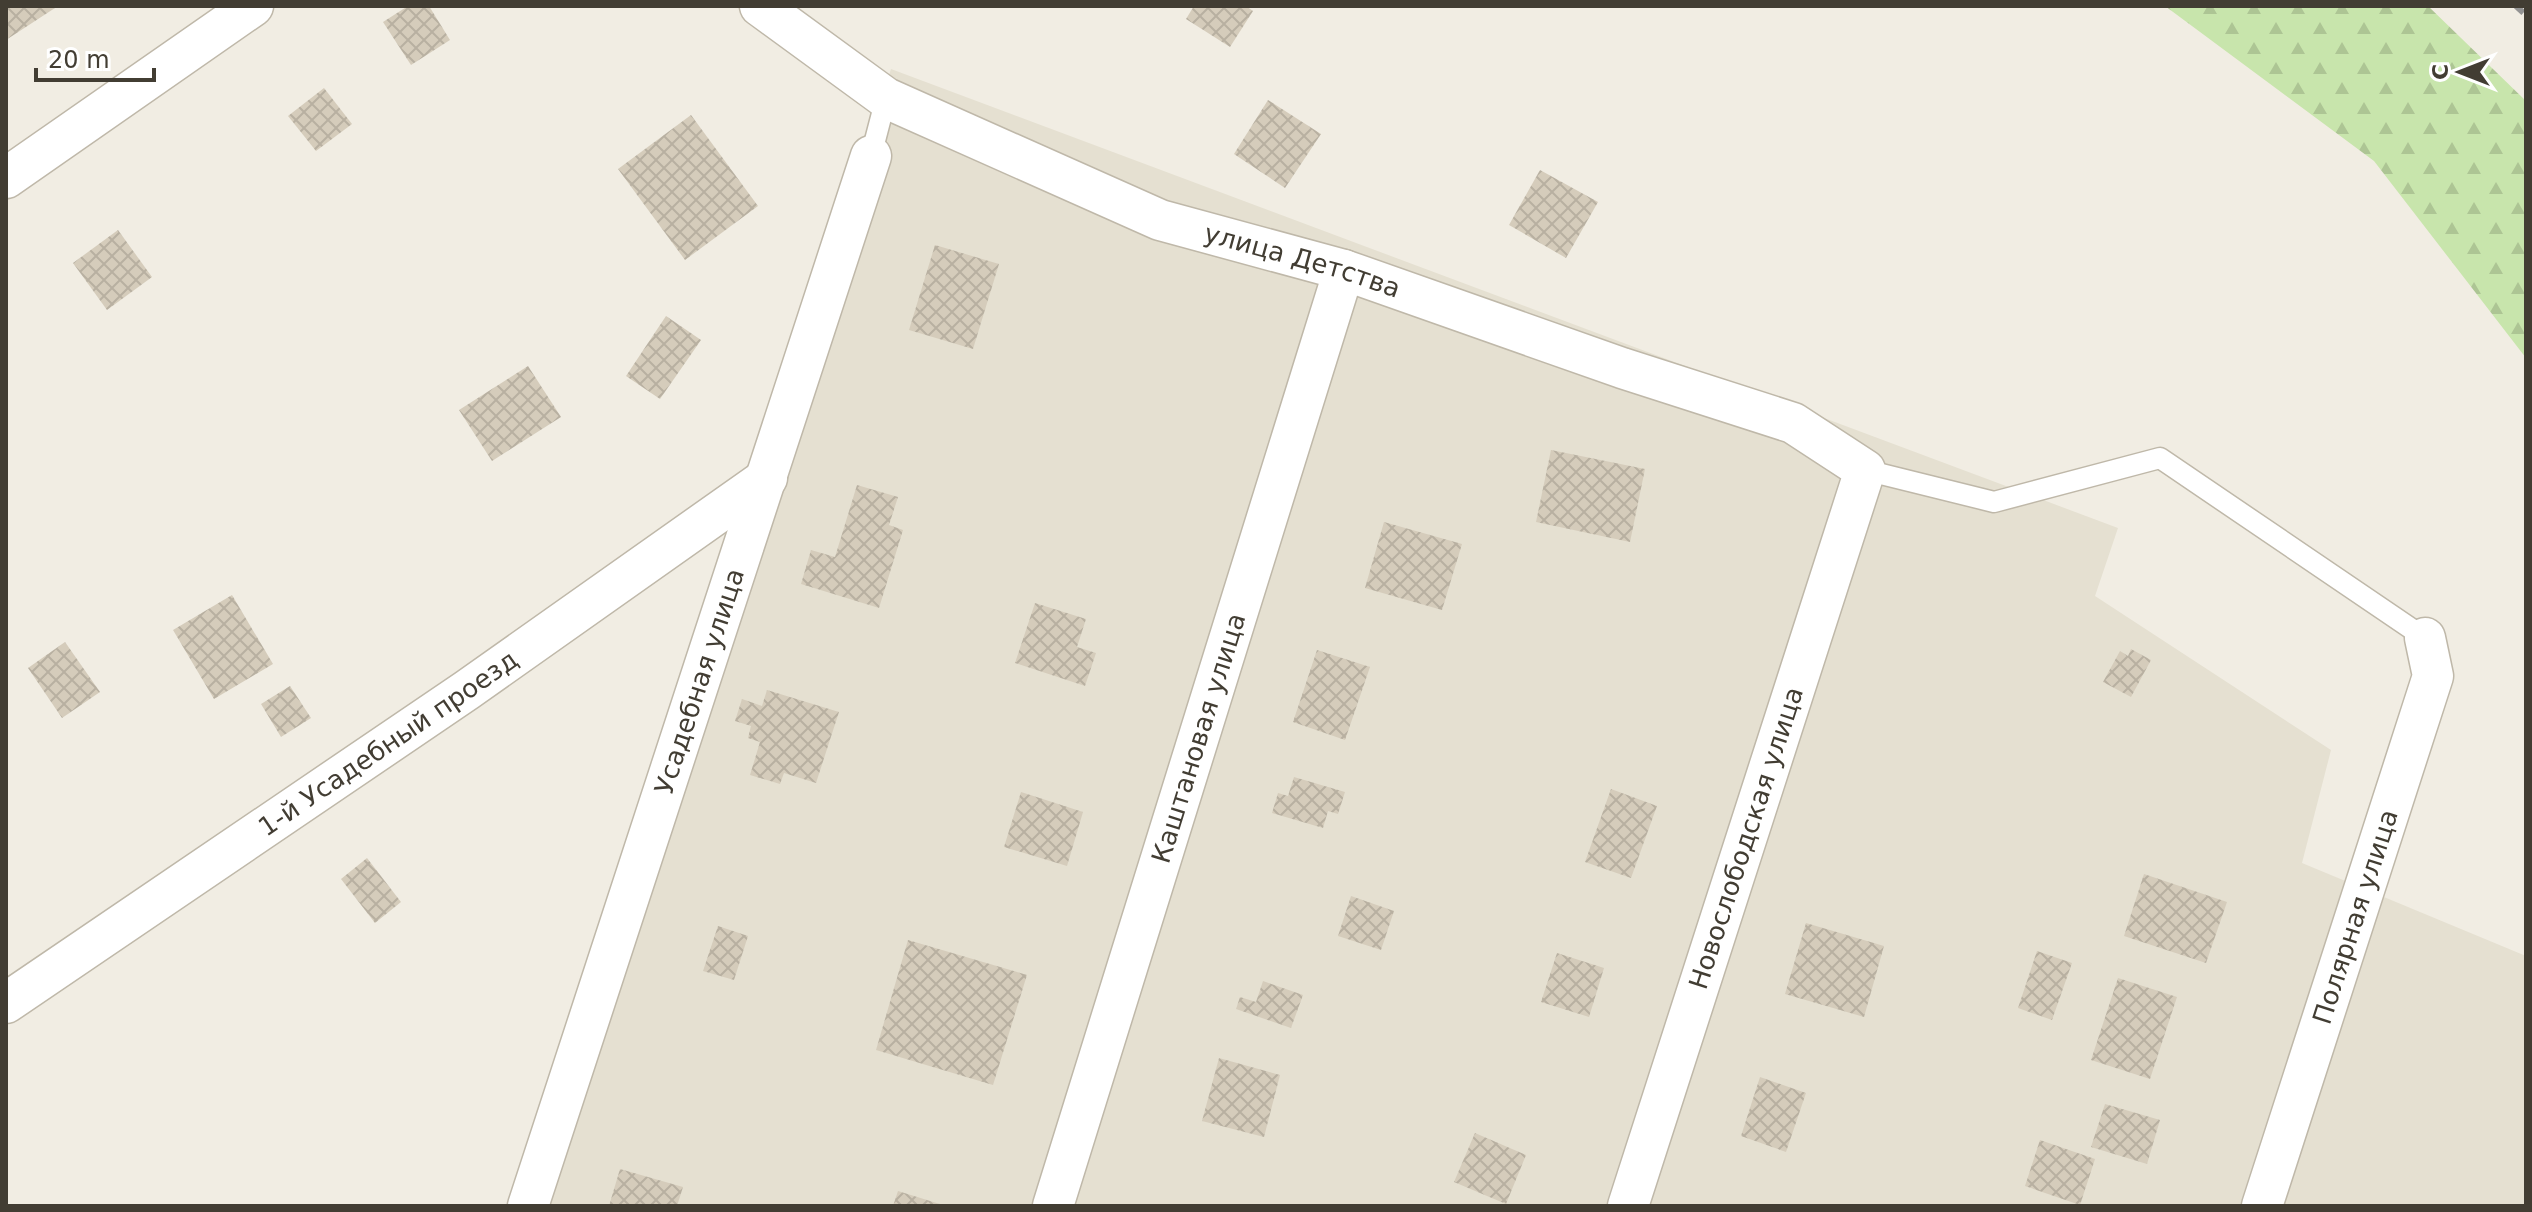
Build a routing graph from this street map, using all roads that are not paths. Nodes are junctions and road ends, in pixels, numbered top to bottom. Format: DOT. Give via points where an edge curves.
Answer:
graph roads {
  1 [pos="253,6"];
  2 [pos="760,6"];
  3 [pos="886,98"];
  4 [pos="871,156"];
  5 [pos="6,178"];
  6 [pos="1344,270"];
  7 [pos="1865,470"];
  8 [pos="767,478"];
  9 [pos="2425,638"];
  10 [pos="6,1003"];
  11 [pos="2274,1203"];
  12 [pos="528,1206"];
  13 [pos="1053,1206"];
  14 [pos="1628,1206"];
  1 -- 5 [label="street"];
  2 -- 3 [label="street, улица Детства"];
  3 -- 4 [label="lane"];
  3 -- 6 [label="street, улица Детства" via="1160,220"];
  4 -- 8 [label="street, Усадебная улица"];
  6 -- 7 [label="street, улица Детства" via="1793,423"];
  6 -- 13 [label="street, Каштановая улица"];
  7 -- 9 [label="lane" via="1994,502 2160,458"];
  7 -- 14 [label="street, Новослободская улица"];
  8 -- 10 [label="street, 1-й Усадебный проезд" via="467,690"];
  8 -- 12 [label="street, Усадебная улица"];
  9 -- 11 [label="street, Полярная улица" via="2433,676"];
}
